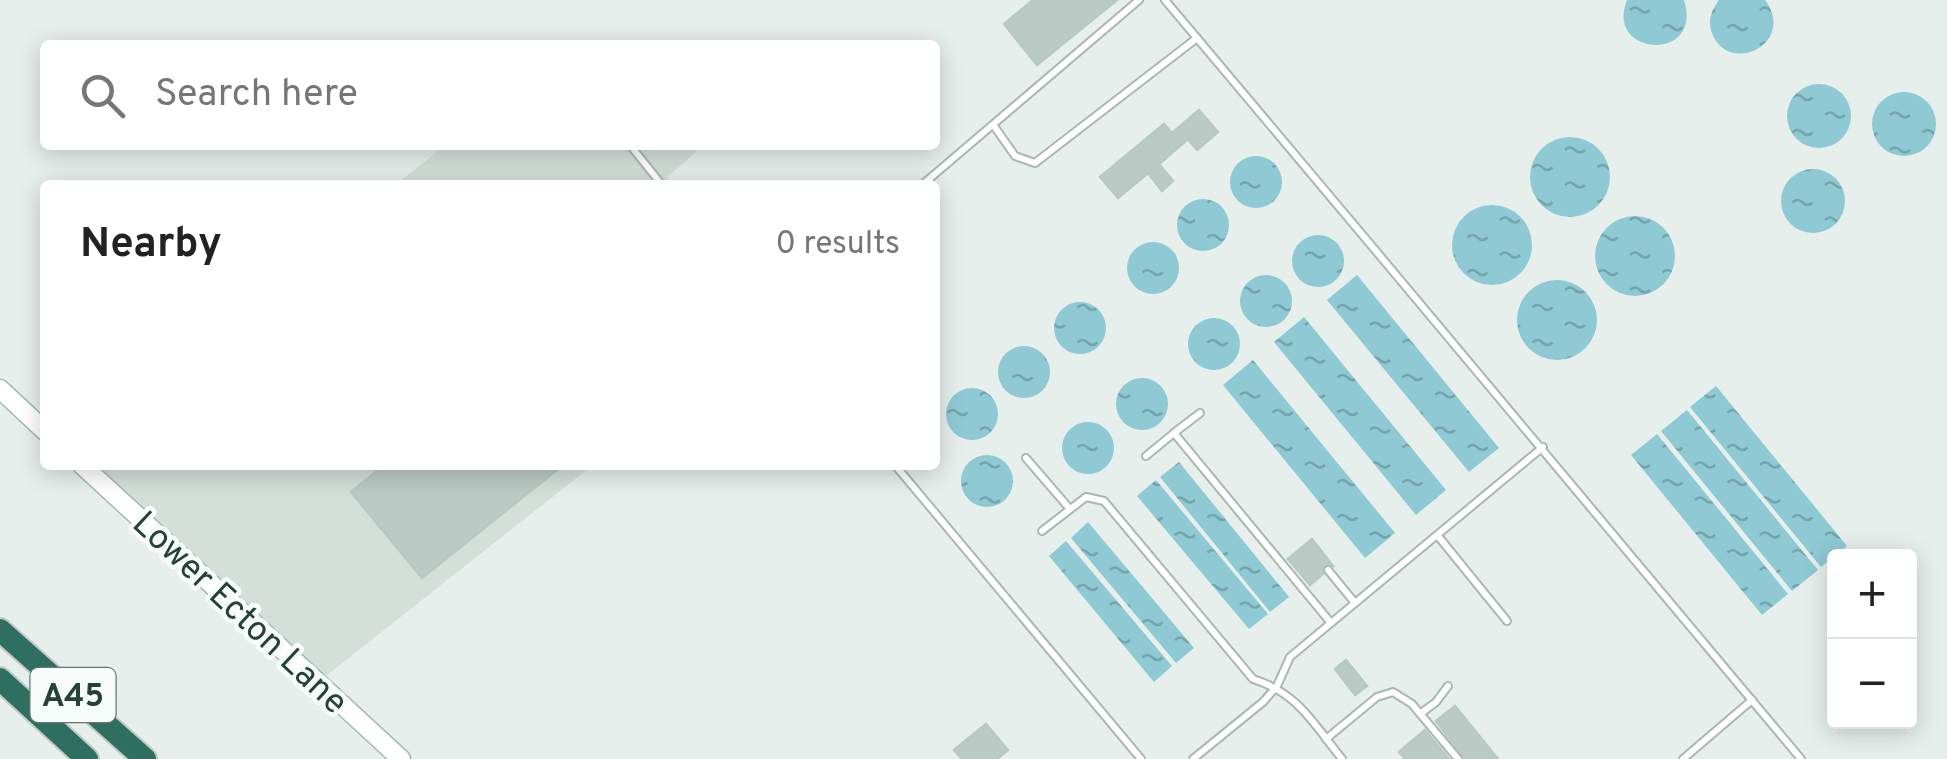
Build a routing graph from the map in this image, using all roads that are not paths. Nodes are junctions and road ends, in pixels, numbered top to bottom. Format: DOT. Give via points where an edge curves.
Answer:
graph roads {
  1 [pos="1139,0"];
  2 [pos="1165,0"];
  3 [pos="1197,38"];
  4 [pos="994,126"];
  5 [pos="634,150"];
  6 [pos="658,180"];
  7 [pos="928,180"];
  8 [pos="0,390"];
  9 [pos="1200,413"];
  10 [pos="40,426"];
  11 [pos="1174,433"];
  12 [pos="1543,447"];
  13 [pos="1146,456"];
  14 [pos="1026,458"];
  15 [pos="87,470"];
  16 [pos="899,470"];
  17 [pos="1069,508"];
  18 [pos="1042,531"];
  19 [pos="1438,536"];
  20 [pos="1328,570"];
  21 [pos="1355,604"];
  22 [pos="1508,621"];
  23 [pos="1331,623"];
  24 [pos="0,630"];
  25 [pos="0,679"];
  26 [pos="1277,686"];
  27 [pos="1448,686"];
  28 [pos="1752,700"];
  29 [pos="1420,714"];
  30 [pos="1326,740"];
  31 [pos="87,759"];
  32 [pos="146,759"];
  33 [pos="401,759"];
  34 [pos="1141,759"];
  35 [pos="1193,759"];
  36 [pos="1342,759"];
  37 [pos="1458,759"];
  38 [pos="1683,759"];
  39 [pos="1801,759"];
  1 -- 4 [label="lane"];
  2 -- 3 [label="lane"];
  3 -- 4 [label="lane" via="1035,163 1015,156"];
  3 -- 12 [label="lane"];
  4 -- 7 [label="lane"];
  5 -- 6 [label="lane"];
  8 -- 10 [label="street"];
  9 -- 11 [label="lane"];
  11 -- 13 [label="lane"];
  11 -- 23 [label="lane"];
  12 -- 19 [label="lane"];
  12 -- 28 [label="lane"];
  14 -- 17 [label="lane"];
  15 -- 33 [label="street, Lower Ecton Lane"];
  16 -- 34 [label="lane"];
  17 -- 18 [label="lane"];
  17 -- 26 [label="lane" via="1086,498 1104,501 1253,679"];
  19 -- 21 [label="lane"];
  19 -- 22 [label="lane"];
  20 -- 21 [label="lane"];
  21 -- 23 [label="lane"];
  23 -- 26 [label="lane" via="1290,657"];
  24 -- 32 [label="highway, A45"];
  25 -- 31 [label="highway, A45"];
  26 -- 30 [label="lane"];
  26 -- 35 [label="lane"];
  27 -- 29 [label="lane"];
  28 -- 38 [label="lane"];
  28 -- 39 [label="lane"];
  29 -- 30 [label="lane" via="1399,693 1387,693"];
  29 -- 37 [label="lane"];
  30 -- 36 [label="lane"];
}
